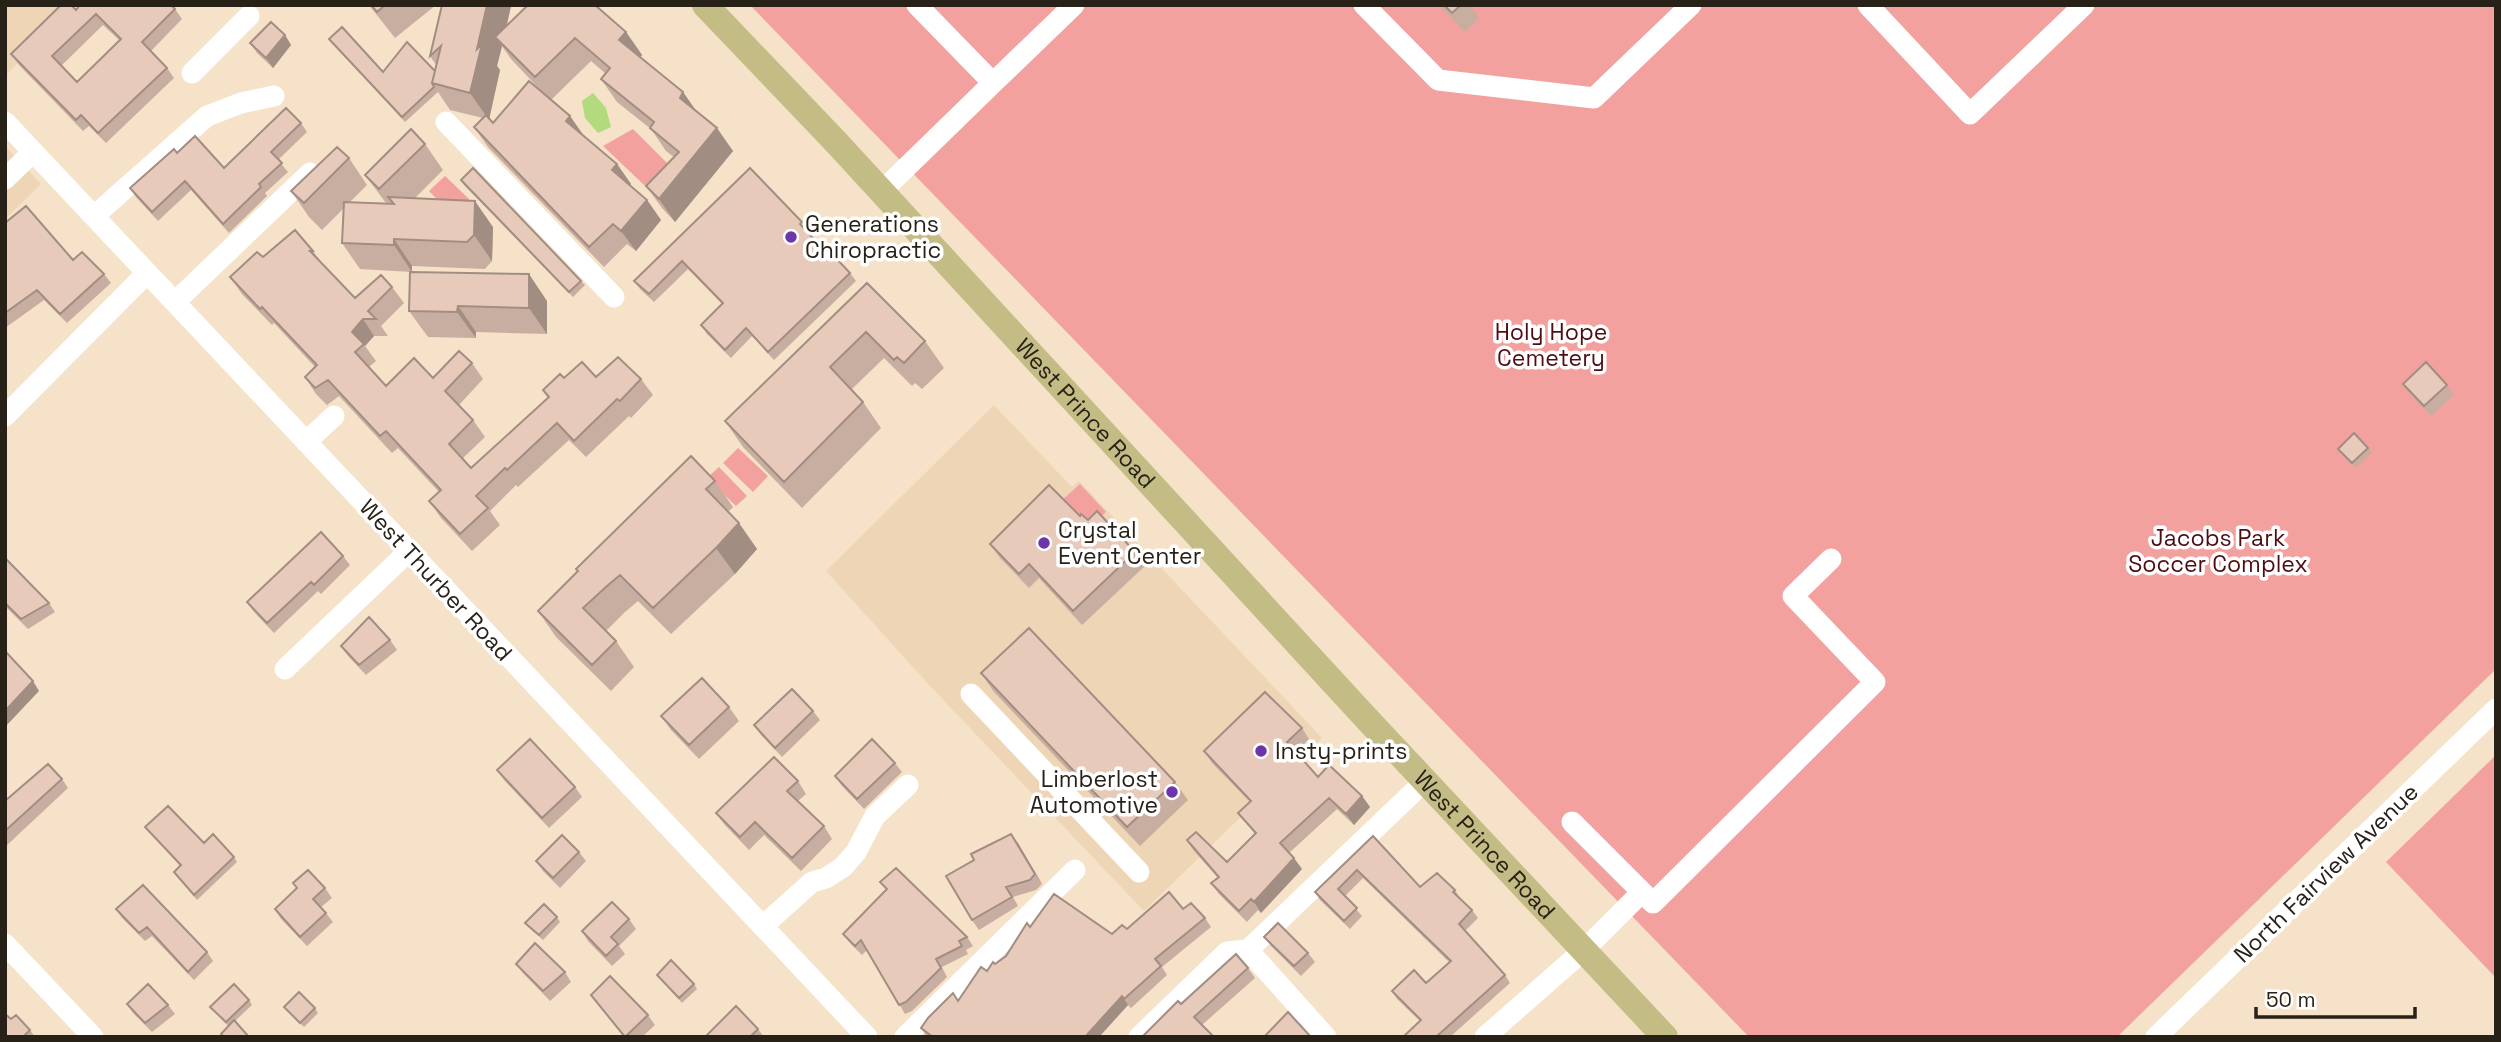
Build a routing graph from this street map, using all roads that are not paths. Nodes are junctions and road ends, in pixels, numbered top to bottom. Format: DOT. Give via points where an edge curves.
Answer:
graph roads {
  1 [pos="705,5"];
  2 [pos="917,5"];
  3 [pos="1074,5"];
  4 [pos="1364,5"];
  5 [pos="1691,5"];
  6 [pos="1868,5"];
  7 [pos="2084,5"];
  8 [pos="249,16"];
  9 [pos="1385,16"];
  10 [pos="192,73"];
  11 [pos="993,83"];
  12 [pos="274,96"];
  13 [pos="5,122"];
  14 [pos="446,122"];
  15 [pos="33,152"];
  16 [pos="325,159"];
  17 [pos="5,179"];
  18 [pos="881,192"];
  19 [pos="94,216"];
  20 [pos="147,273"];
  21 [pos="614,297"];
  22 [pos="175,302"];
  23 [pos="5,415"];
  24 [pos="334,416"];
  25 [pos="306,442"];
  26 [pos="409,551"];
  27 [pos="1831,559"];
  28 [pos="285,669"];
  29 [pos="971,694"];
  30 [pos="2496,709"];
  31 [pos="1425,781"];
  32 [pos="908,785"];
  33 [pos="1573,822"];
  34 [pos="1075,870"];
  35 [pos="1139,872"];
  36 [pos="1642,892"];
  37 [pos="763,926"];
  38 [pos="5,944"];
  39 [pos="1248,950"];
  40 [pos="1584,950"];
  41 [pos="93,1037"];
  42 [pos="867,1037"];
  43 [pos="905,1037"];
  44 [pos="1139,1037"];
  45 [pos="1326,1037"];
  46 [pos="1485,1037"];
  47 [pos="1665,1037"];
  48 [pos="2155,1037"];
  1 -- 18 [label="main road, West Prince Road"];
  2 -- 11 [label="street"];
  3 -- 11 [label="street"];
  4 -- 9 [label="street"];
  5 -- 9 [label="street" via="1594,98 1438,80"];
  6 -- 7 [label="street" via="1970,114"];
  8 -- 10 [label="street"];
  11 -- 18 [label="street"];
  12 -- 19 [label="street" via="207,116"];
  13 -- 15 [label="street, West Thurber Road"];
  14 -- 21 [label="street"];
  15 -- 17 [label="street"];
  15 -- 19 [label="street, West Thurber Road"];
  16 -- 22 [label="street"];
  18 -- 31 [label="main road, West Prince Road"];
  19 -- 20 [label="street, West Thurber Road"];
  20 -- 22 [label="street, West Thurber Road"];
  20 -- 23 [label="street"];
  22 -- 25 [label="street, West Thurber Road"];
  24 -- 25 [label="street"];
  25 -- 26 [label="street, West Thurber Road"];
  26 -- 28 [label="street"];
  26 -- 37 [label="street, West Thurber Road"];
  27 -- 36 [label="street" via="1793,596 1875,682 1653,903"];
  29 -- 35 [label="street"];
  30 -- 48 [label="street, North Fairview Avenue"];
  31 -- 39 [label="street"];
  31 -- 40 [label="main road, West Prince Road"];
  32 -- 37 [label="street" via="875,816 843,867 812,881"];
  33 -- 36 [label="street"];
  34 -- 43 [label="street"];
  36 -- 40 [label="street"];
  37 -- 42 [label="street, West Thurber Road"];
  38 -- 41 [label="street"];
  39 -- 44 [label="street" via="1227,951"];
  39 -- 45 [label="street"];
  40 -- 46 [label="street"];
  40 -- 47 [label="main road, West Prince Road"];
}
